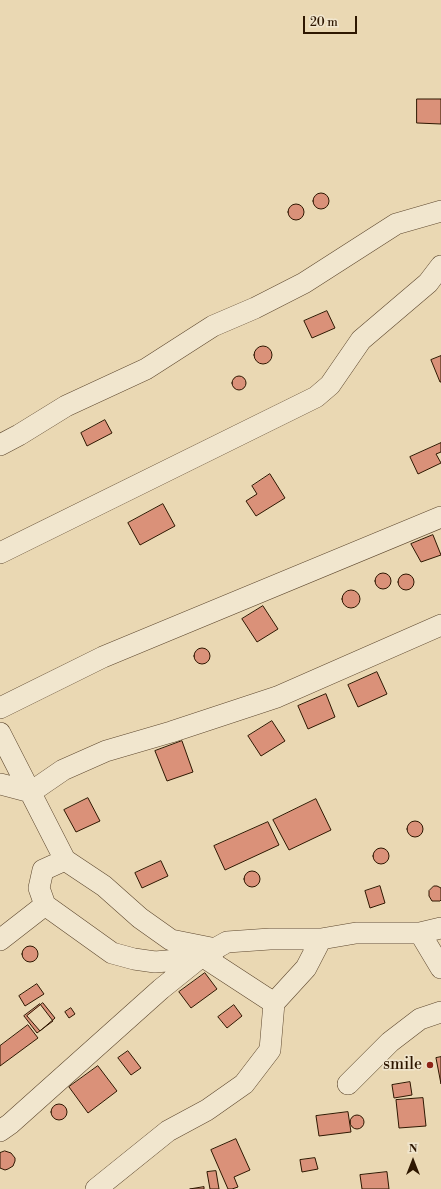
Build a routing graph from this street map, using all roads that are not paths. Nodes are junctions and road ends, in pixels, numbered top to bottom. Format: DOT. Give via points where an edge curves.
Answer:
graph roads {
  1 [pos="441,211"];
  2 [pos="441,266"];
  3 [pos="0,445"];
  4 [pos="441,517"];
  5 [pos="0,553"];
  6 [pos="441,625"];
  7 [pos="0,708"];
  8 [pos="0,733"];
  9 [pos="0,784"];
  10 [pos="31,792"];
  11 [pos="65,860"];
  12 [pos="45,905"];
  13 [pos="441,928"];
  14 [pos="420,933"];
  15 [pos="321,939"];
  16 [pos="0,940"];
  17 [pos="209,952"];
  18 [pos="441,968"];
  19 [pos="274,1003"];
  20 [pos="441,1012"];
  21 [pos="348,1084"];
  22 [pos="0,1131"];
  23 [pos="96,1189"];
  1 -- 3 [label="street" via="396,224 304,283 213,326 146,369 66,406"];
  2 -- 5 [label="street" via="428,283 361,340 330,385 316,397"];
  4 -- 7 [label="street" via="103,657"];
  6 -- 10 [label="street" via="277,697 106,751 63,770"];
  8 -- 10 [label="street"];
  9 -- 10 [label="street"];
  10 -- 11 [label="street"];
  11 -- 12 [label="street" via="43,870 39,888"];
  11 -- 17 [label="street" via="104,886 140,918 171,940"];
  12 -- 16 [label="street"];
  12 -- 17 [label="street" via="112,953 155,962 178,960"];
  13 -- 14 [label="street"];
  14 -- 15 [label="street" via="356,933"];
  14 -- 18 [label="street"];
  15 -- 17 [label="street" via="227,942"];
  15 -- 19 [label="street" via="306,968"];
  17 -- 19 [label="street"];
  17 -- 22 [label="street" via="161,989"];
  19 -- 23 [label="street" via="270,1050 244,1084 207,1110 168,1131"];
  20 -- 21 [label="street" via="420,1019 390,1042"];
}
